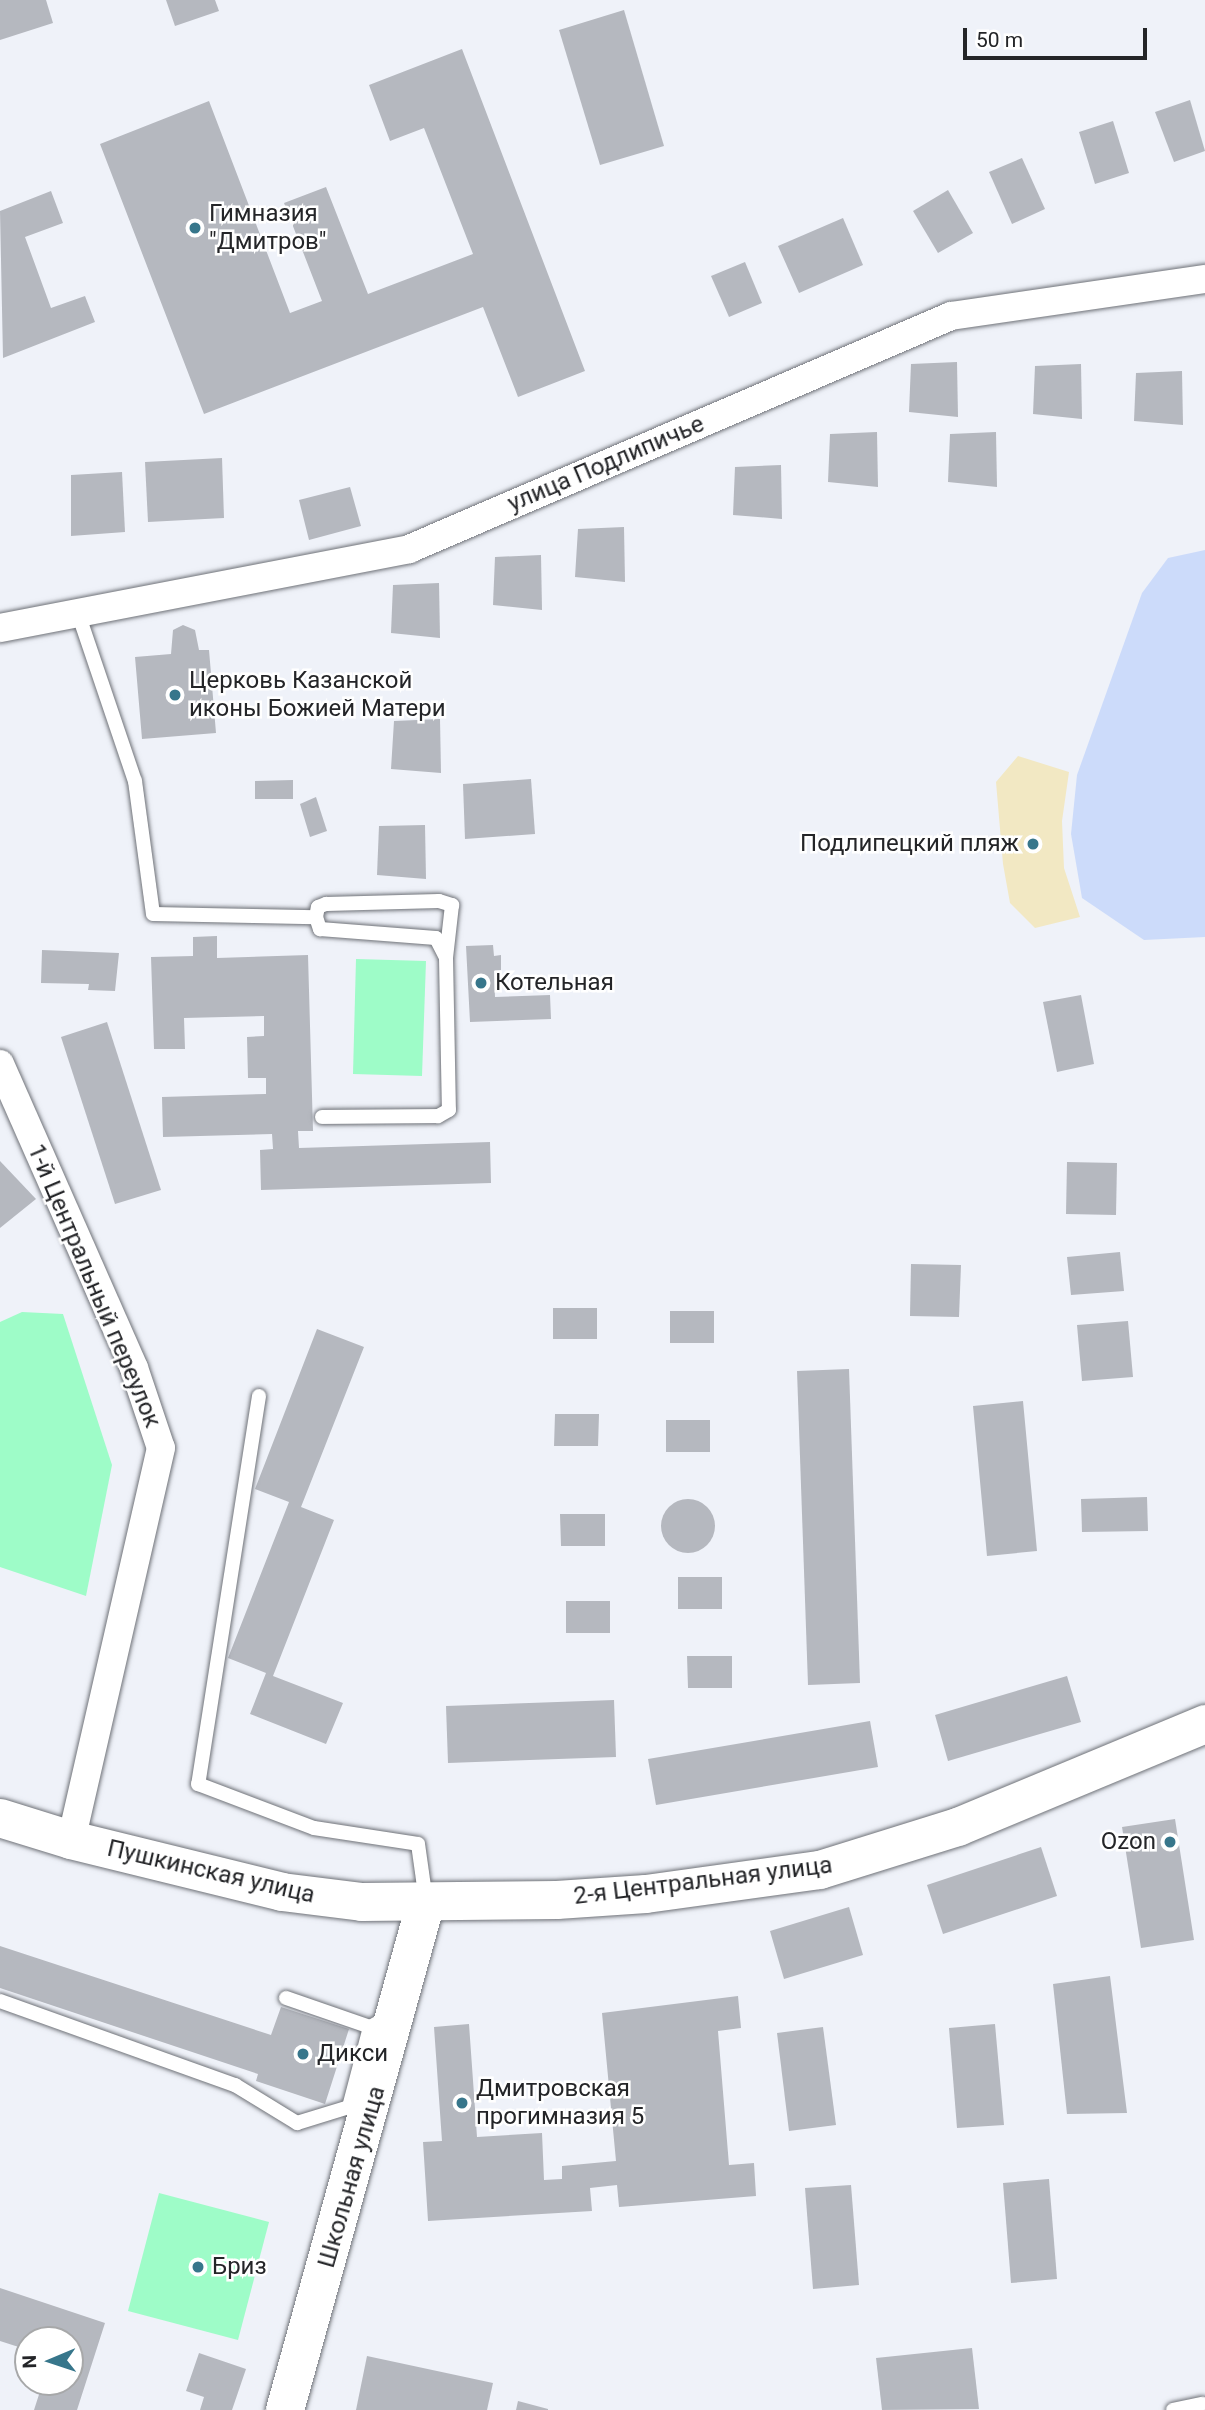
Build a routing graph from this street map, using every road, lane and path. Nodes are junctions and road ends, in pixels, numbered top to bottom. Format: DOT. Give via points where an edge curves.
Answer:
graph roads {
  1 [pos="1205,279"];
  2 [pos="78,613"];
  3 [pos="39,621"];
  4 [pos="0,628"];
  5 [pos="0,646"];
  6 [pos="316,917"];
  7 [pos="446,958"];
  8 [pos="0,1064"];
  9 [pos="322,1116"];
  10 [pos="259,1395"];
  11 [pos="1205,1724"];
  12 [pos="0,1818"];
  13 [pos="71,1840"];
  14 [pos="426,1902"];
  15 [pos="286,1998"];
  16 [pos="0,2001"];
  17 [pos="384,2019"];
  18 [pos="1203,2406"];
  19 [pos="285,2410"];
  20 [pos="1173,2410"];
  1 -- 2 [label="street, улица Подлипичье" via="951,316 409,549"];
  2 -- 3 [label="street, улица Подлипичье"];
  2 -- 6 [label="lane" via="135,781 152,912"];
  3 -- 4 [label="street, улица Подлипичье"];
  3 -- 5 [label="street"];
  6 -- 7 [label="lane" via="320,929 436,939"];
  6 -- 7 [label="lane" via="318,906 326,904 439,901 452,905"];
  7 -- 9 [label="lane" via="449,1110 428,1117"];
  8 -- 13 [label="street, 1-й Центральный переулок" via="134,1368 161,1448"];
  10 -- 14 [label="lane" via="198,1784 314,1828 418,1844"];
  11 -- 14 [label="street, 2-я Центральная улица" via="958,1827 820,1870 646,1894"];
  12 -- 13 [label="street, Пушкинская улица"];
  13 -- 14 [label="street, Пушкинская улица" via="282,1892 362,1902"];
  14 -- 17 [label="street, Школьная улица"];
  15 -- 17 [label="lane"];
  16 -- 17 [label="lane" via="235,2085 297,2123 349,2107"];
  17 -- 19 [label="street, Школьная улица"];
  18 -- 20 [label="lane"];
}
